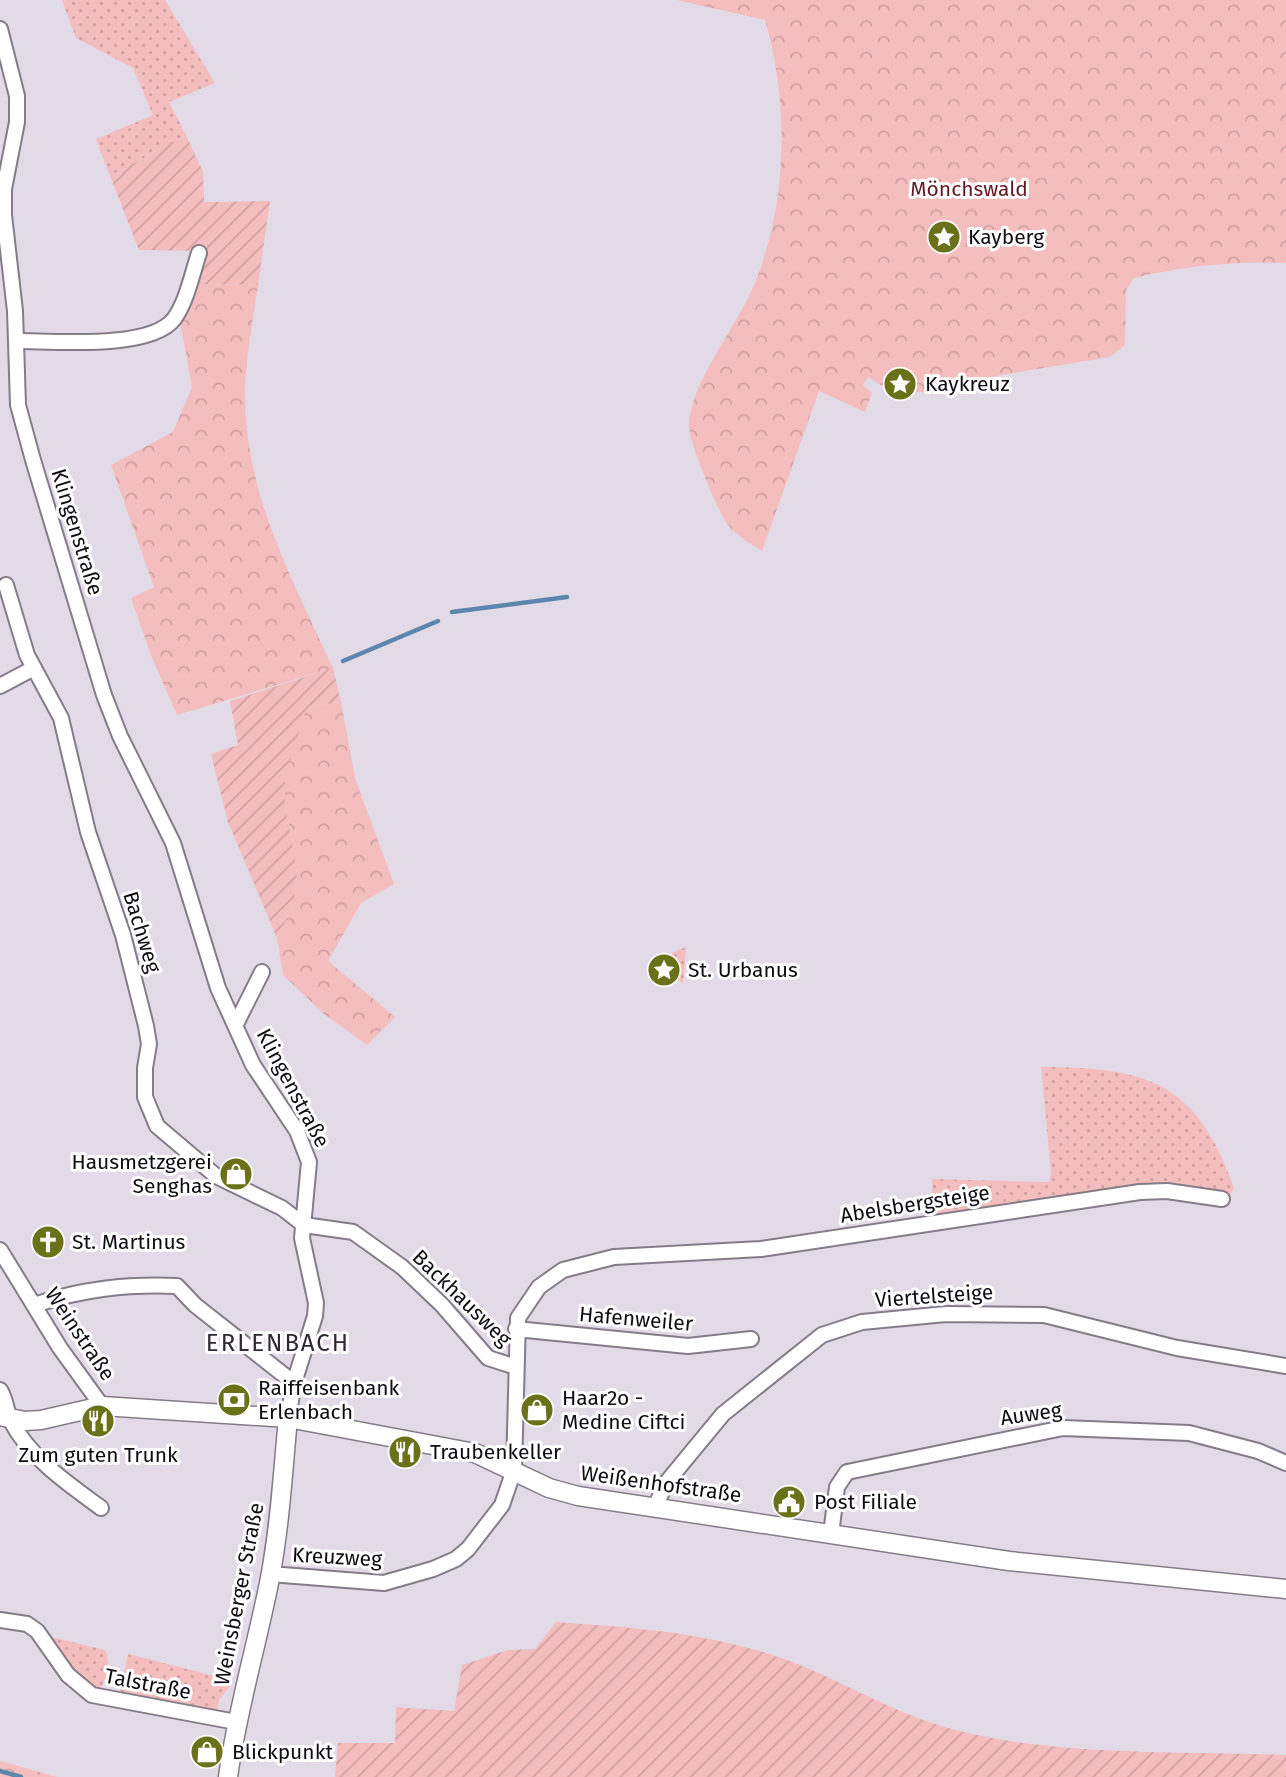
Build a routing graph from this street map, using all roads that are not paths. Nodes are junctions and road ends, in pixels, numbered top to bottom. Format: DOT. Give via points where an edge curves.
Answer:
graph roads {
  1 [pos="0,29"];
  2 [pos="6,152"];
  3 [pos="199,253"];
  4 [pos="17,341"];
  5 [pos="6,585"];
  6 [pos="34,668"];
  7 [pos="0,686"];
  8 [pos="262,972"];
  9 [pos="236,1024"];
  10 [pos="1222,1199"];
  11 [pos="304,1225"];
  12 [pos="0,1250"];
  13 [pos="34,1305"];
  14 [pos="516,1329"];
  15 [pos="751,1339"];
  16 [pos="1286,1366"];
  17 [pos="516,1367"];
  18 [pos="294,1383"];
  19 [pos="0,1390"];
  20 [pos="102,1406"];
  21 [pos="5,1418"];
  22 [pos="288,1418"];
  23 [pos="1286,1463"];
  24 [pos="513,1470"];
  25 [pos="656,1505"];
  26 [pos="102,1508"];
  27 [pos="831,1534"];
  28 [pos="270,1574"];
  29 [pos="1286,1589"];
  30 [pos="0,1620"];
  31 [pos="236,1722"];
  32 [pos="228,1777"];
  1 -- 2 [label="street, Klingenstraße" via="17,96"];
  2 -- 4 [label="street, Klingenstraße" via="4,215"];
  3 -- 4 [label="street" via="182,304 165,328 119,339"];
  4 -- 9 [label="street, Klingenstraße" via="18,405 104,695 173,843 218,988"];
  5 -- 6 [label="street, Bachweg"];
  6 -- 7 [label="street"];
  6 -- 11 [label="street, Bachweg" via="61,718 88,832 133,973 149,1044 145,1097 153,1118 164,1135 210,1171 282,1208"];
  8 -- 9 [label="street, Klingenstraße"];
  9 -- 11 [label="street, Klingenstraße" via="253,1065 305,1147 310,1176"];
  10 -- 14 [label="street, Abelsbergsteige" via="1140,1192 761,1248 586,1262 551,1277 528,1300"];
  11 -- 17 [label="street, Backhausweg" via="353,1231 402,1267 488,1358"];
  11 -- 18 [label="street, Klingenstraße" via="304,1252 316,1316"];
  12 -- 13 [label="street, Weinstraße"];
  13 -- 18 [label="street" via="72,1292 115,1286 177,1286"];
  13 -- 20 [label="street, Weinstraße"];
  14 -- 15 [label="street, Hafenweiler" via="688,1346"];
  14 -- 17 [label="street"];
  16 -- 25 [label="street, Viertelsteige" via="1188,1351 1044,1315 946,1314 862,1322 822,1335 723,1414 666,1483"];
  17 -- 24 [label="street"];
  18 -- 22 [label="street, Klingenstraße"];
  19 -- 21 [label="street"];
  20 -- 21 [label="street, Weißenhofstraße" via="41,1420"];
  20 -- 22 [label="street, Weißenhofstraße"];
  21 -- 26 [label="street" via="29,1450"];
  22 -- 24 [label="street, Weißenhofstraße" via="475,1452"];
  22 -- 28 [label="street, Weinsberger Straße"];
  23 -- 27 [label="street, Auweg" via="1189,1433 1063,1428 847,1472 837,1487"];
  24 -- 25 [label="street, Weißenhofstraße" via="559,1492"];
  24 -- 28 [label="street, Kreuzweg" via="496,1516 468,1549 445,1564 384,1583"];
  25 -- 27 [label="street, Weißenhofstraße"];
  27 -- 29 [label="street, Weißenhofstraße" via="1009,1561"];
  28 -- 31 [label="street, Weinsberger Straße"];
  30 -- 31 [label="street, Talstraße" via="27,1624 37,1631 68,1675 92,1695"];
  31 -- 32 [label="street, Weinsberger Straße"];
}
